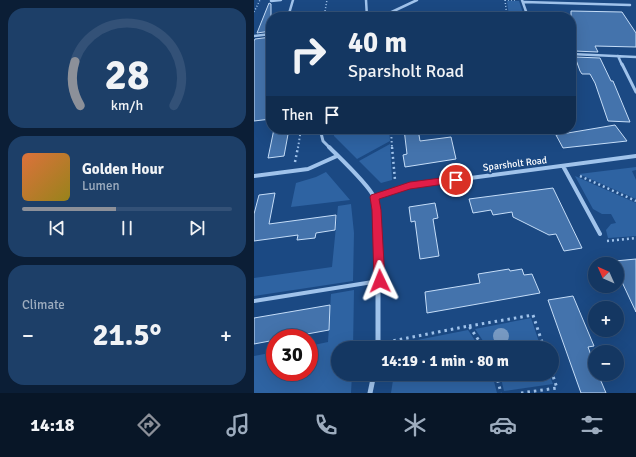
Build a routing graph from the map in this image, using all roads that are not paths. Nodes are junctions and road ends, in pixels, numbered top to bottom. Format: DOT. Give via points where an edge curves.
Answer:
graph roads {
  1 [pos="281,0"];
  2 [pos="294,0"];
  3 [pos="366,0"];
  4 [pos="417,0"];
  5 [pos="271,1"];
  6 [pos="523,1"];
  7 [pos="566,2"];
  8 [pos="630,5"];
  9 [pos="290,12"];
  10 [pos="367,12"];
  11 [pos="393,12"];
  12 [pos="526,12"];
  13 [pos="266,35"];
  14 [pos="254,36"];
  15 [pos="576,54"];
  16 [pos="618,56"];
  17 [pos="636,57"];
  18 [pos="636,92"];
  19 [pos="321,134"];
  20 [pos="337,156"];
  21 [pos="636,156"];
  22 [pos="563,166"];
  23 [pos="254,176"];
  24 [pos="374,197"];
  25 [pos="600,234"];
  26 [pos="380,281"];
  27 [pos="254,301"];
  28 [pos="379,341"];
  29 [pos="373,381"];
  30 [pos="370,393"];
  1 -- 5 [label="street"];
  2 -- 9 [label="street"];
  3 -- 10 [label="street"];
  4 -- 11 [label="street"];
  6 -- 7 [label="street"];
  6 -- 12 [label="street"];
  7 -- 8 [label="street"];
  13 -- 14 [label="street"];
  15 -- 16 [label="street"];
  16 -- 17 [label="street"];
  16 -- 18 [label="street"];
  19 -- 20 [label="street"];
  20 -- 23 [label="street" via="308,169"];
  20 -- 24 [label="street"];
  21 -- 22 [label="street, Sparsholt Road"];
  22 -- 24 [label="street, Sparsholt Road" via="410,186"];
  22 -- 25 [label="street"];
  24 -- 26 [label="street" via="377,210"];
  26 -- 27 [label="lane"];
  26 -- 28 [label="street"];
  29 -- 30 [label="street"];
}
